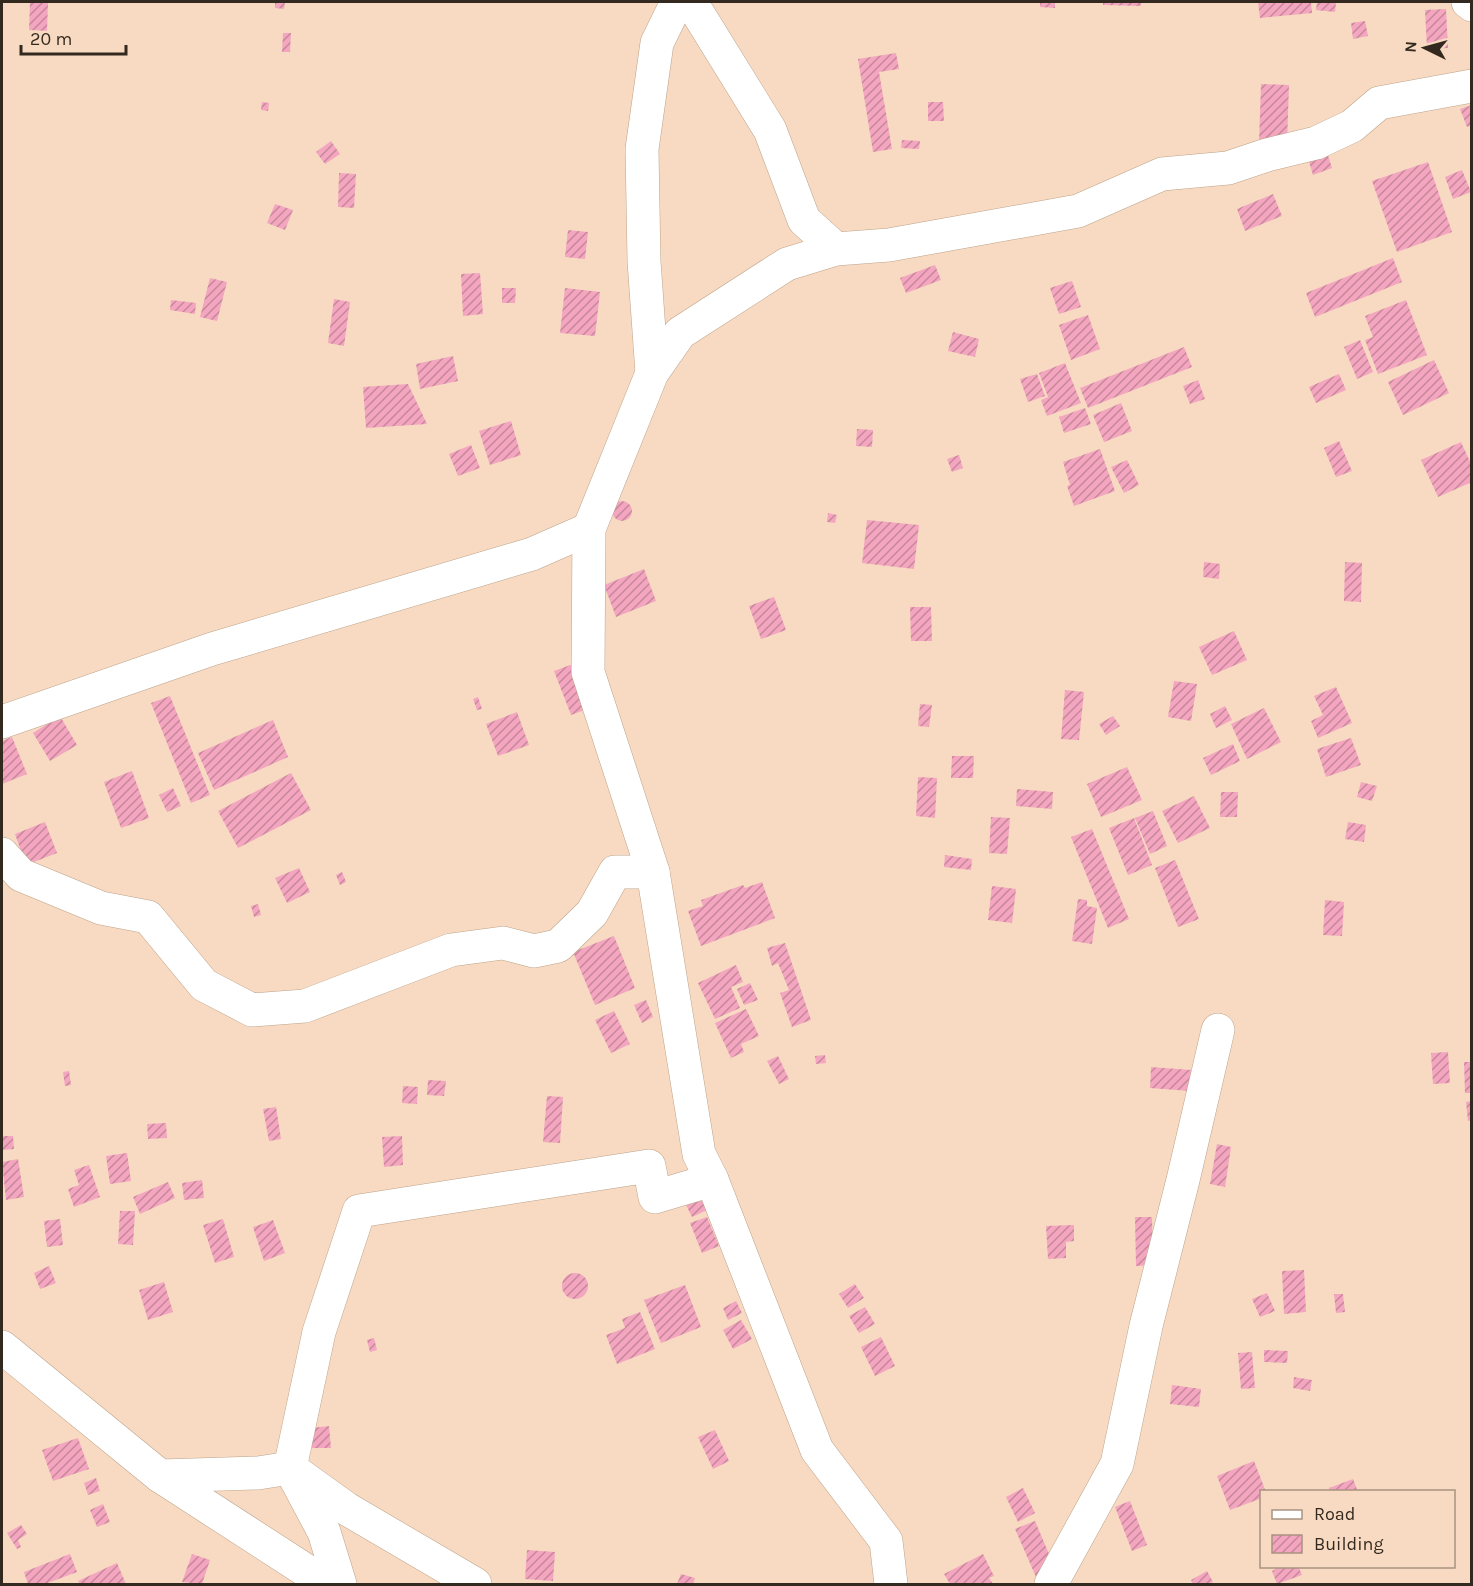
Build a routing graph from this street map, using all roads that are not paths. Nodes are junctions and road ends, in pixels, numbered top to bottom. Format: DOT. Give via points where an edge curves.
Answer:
graph roads {
  1 [pos="677,2"];
  2 [pos="691,2"];
  3 [pos="1472,86"];
  4 [pos="836,249"];
  5 [pos="652,373"];
  6 [pos="589,529"];
  7 [pos="2,722"];
  8 [pos="2,871"];
  9 [pos="653,872"];
  10 [pos="1218,1030"];
  11 [pos="712,1180"];
  12 [pos="2,1347"];
  13 [pos="290,1468"];
  14 [pos="160,1476"];
  15 [pos="321,1584"];
  16 [pos="340,1584"];
  17 [pos="475,1584"];
  18 [pos="891,1584"];
  19 [pos="1051,1584"];
  1 -- 5 [label="street" via="657,43 642,149"];
  2 -- 4 [label="street" via="770,130 804,220"];
  3 -- 4 [label="street" via="1379,104 1352,126 1316,143 1228,168 1162,174 1078,211 888,245"];
  4 -- 5 [label="street" via="787,264 680,333"];
  5 -- 6 [label="street"];
  6 -- 7 [label="street" via="532,554 212,649"];
  6 -- 9 [label="street" via="588,672"];
  8 -- 9 [label="street" via="101,908 148,917 204,985 252,1010 305,1006 451,950 503,943 534,951 558,946 592,913 615,872"];
  9 -- 11 [label="street" via="699,1154"];
  10 -- 19 [label="street" via="1146,1326 1117,1464"];
  11 -- 13 [label="street" via="655,1197 649,1166 359,1211 319,1332"];
  11 -- 18 [label="street" via="817,1450 886,1540"];
  12 -- 14 [label="street"];
  13 -- 14 [label="street" via="258,1473"];
  13 -- 16 [label="street" via="324,1532"];
  13 -- 17 [label="street" via="347,1509"];
  14 -- 15 [label="street" via="313,1575"];
}
